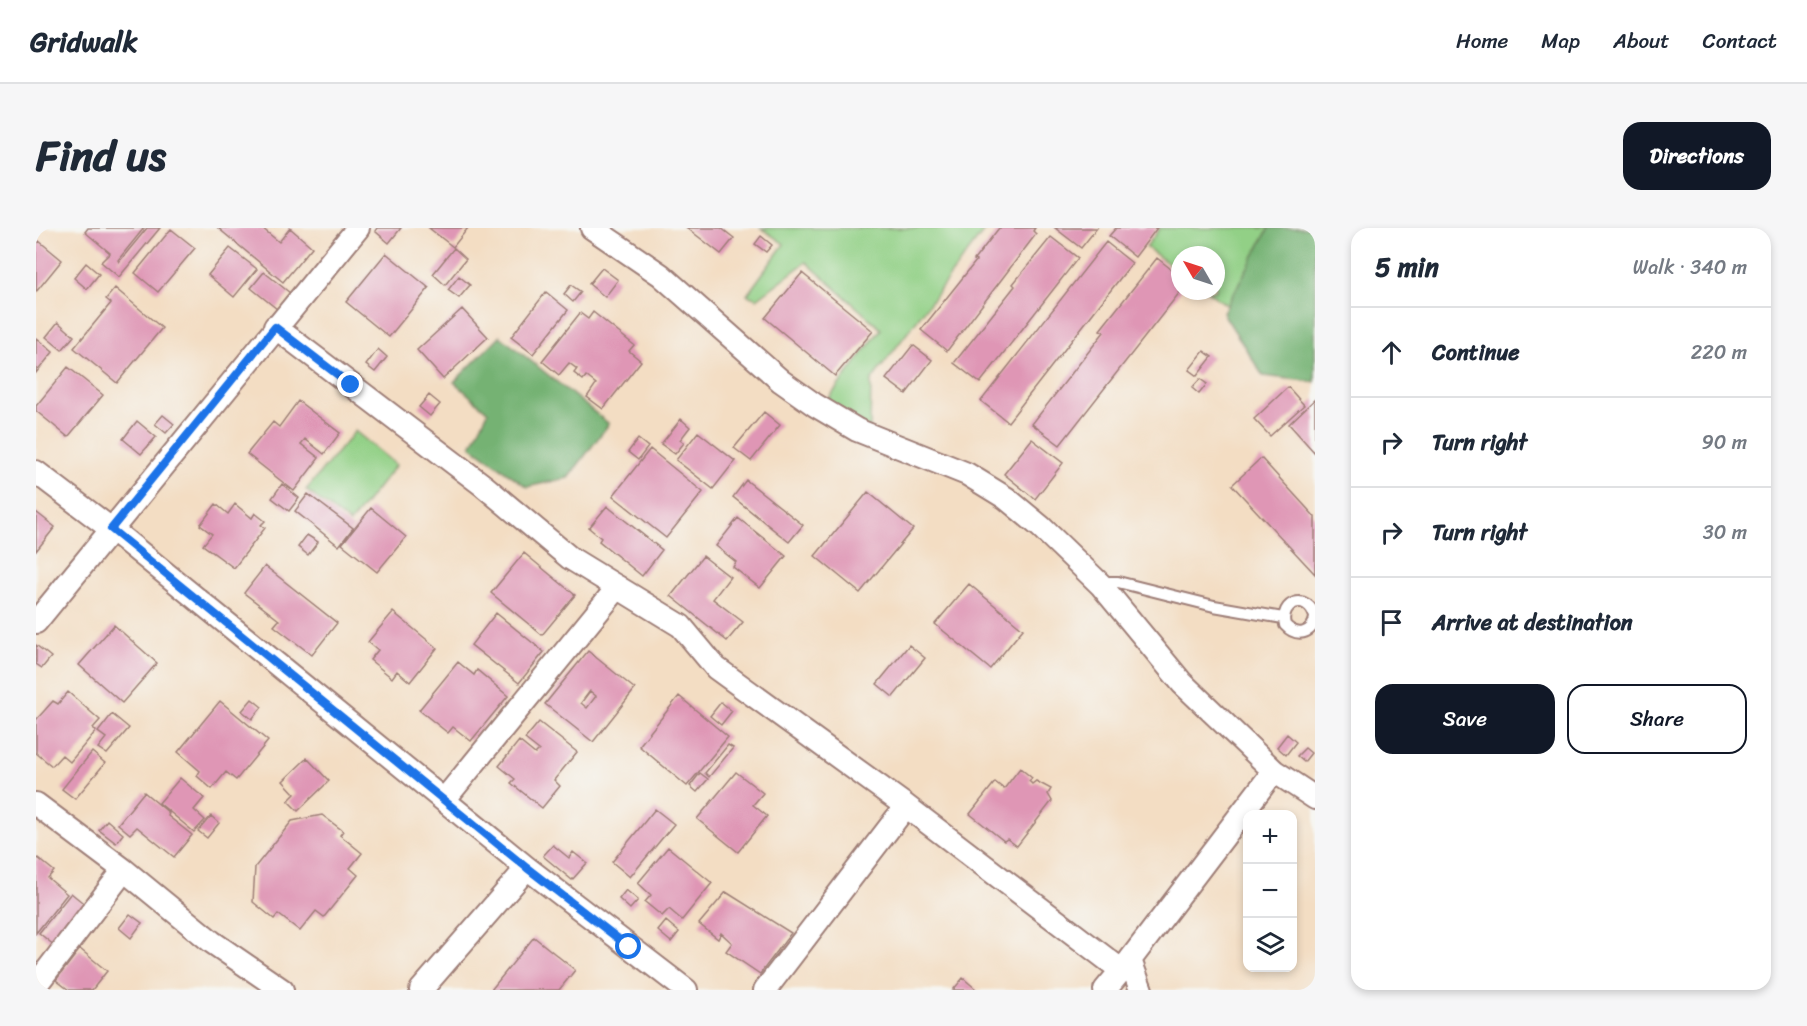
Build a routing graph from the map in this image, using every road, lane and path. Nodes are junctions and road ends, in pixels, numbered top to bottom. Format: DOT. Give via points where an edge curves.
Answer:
graph roads {
  1 [pos="358,228"];
  2 [pos="592,228"];
  3 [pos="275,327"];
  4 [pos="36,472"];
  5 [pos="111,529"];
  6 [pos="1101,585"];
  7 [pos="618,587"];
  8 [pos="1315,617"];
  9 [pos="1283,618"];
  10 [pos="36,622"];
  11 [pos="1312,633"];
  12 [pos="1274,771"];
  13 [pos="1315,798"];
  14 [pos="444,800"];
  15 [pos="36,804"];
  16 [pos="906,806"];
  17 [pos="527,868"];
  18 [pos="124,870"];
  19 [pos="1126,965"];
  20 [pos="36,986"];
  21 [pos="681,989"];
  22 [pos="282,990"];
  23 [pos="421,990"];
  24 [pos="765,990"];
  25 [pos="1105,990"];
  26 [pos="1141,990"];
  1 -- 3 [label="street"];
  2 -- 6 [label="street" via="661,275 781,381 815,405 857,430 977,480 1041,527"];
  3 -- 5 [label="street"];
  3 -- 7 [label="street" via="484,486 570,558"];
  4 -- 5 [label="street"];
  5 -- 10 [label="street"];
  5 -- 14 [label="street"];
  6 -- 9 [label="lane" via="1118,582"];
  6 -- 12 [label="street" via="1182,683"];
  7 -- 14 [label="street"];
  7 -- 16 [label="street" via="681,626 716,668"];
  8 -- 9 [label="lane" via="1309,605 1295,602"];
  8 -- 11 [label="lane"];
  9 -- 11 [label="lane" via="1296,634"];
  12 -- 13 [label="street"];
  12 -- 19 [label="street"];
  14 -- 17 [label="street"];
  15 -- 18 [label="street"];
  16 -- 19 [label="street"];
  16 -- 24 [label="street"];
  17 -- 21 [label="street"];
  17 -- 23 [label="street"];
  18 -- 20 [label="street"];
  18 -- 22 [label="street" via="212,942"];
  19 -- 25 [label="street"];
  19 -- 26 [label="street"];
}
